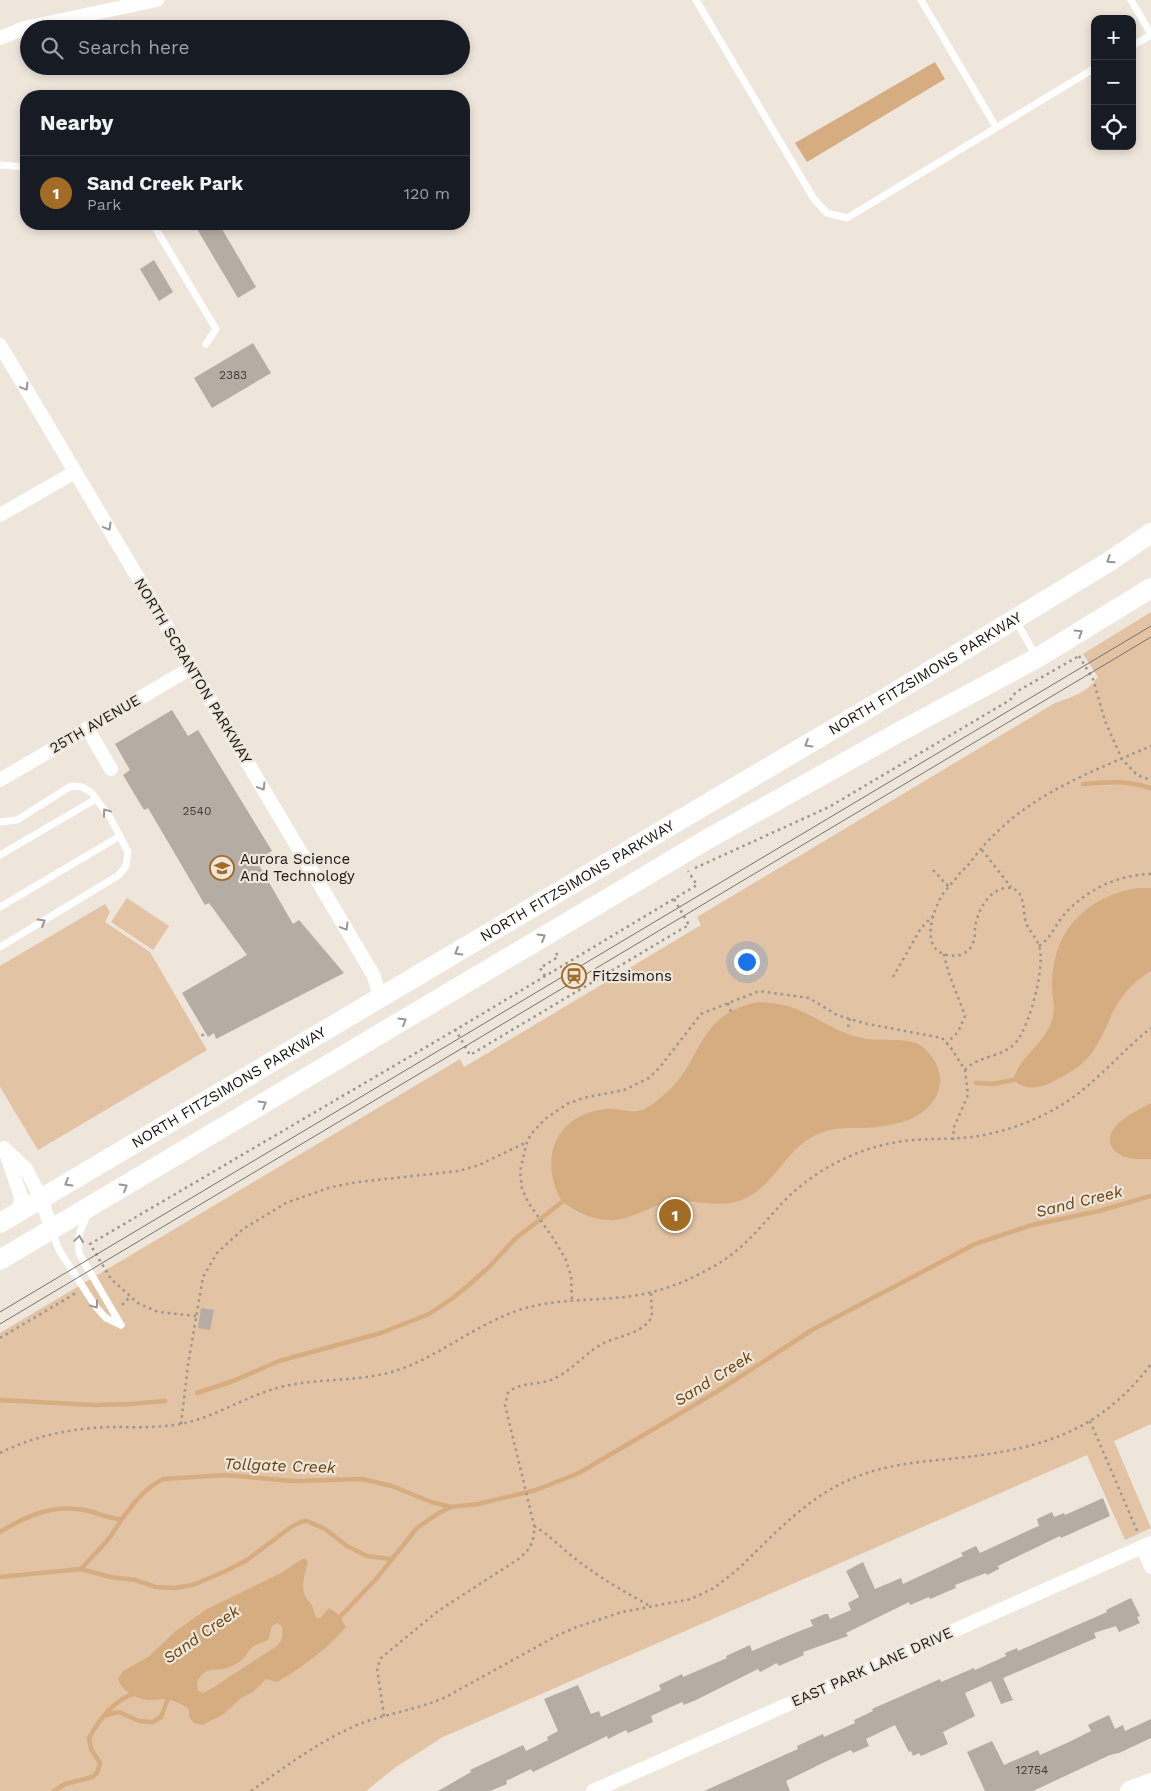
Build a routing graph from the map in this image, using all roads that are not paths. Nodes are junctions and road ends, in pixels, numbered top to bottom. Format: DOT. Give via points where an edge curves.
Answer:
graph roads {
  1 [pos="157,0"];
  2 [pos="696,0"];
  3 [pos="921,0"];
  4 [pos="1131,0"];
  5 [pos="62,20"];
  6 [pos="20,30"];
  7 [pos="1151,34"];
  8 [pos="0,38"];
  9 [pos="1136,43"];
  10 [pos="1091,70"];
  11 [pos="996,127"];
  12 [pos="0,165"];
  13 [pos="20,167"];
  14 [pos="157,230"];
  15 [pos="206,344"];
  16 [pos="0,346"];
  17 [pos="75,472"];
  18 [pos="0,516"];
  19 [pos="1151,533"];
  20 [pos="1151,588"];
  21 [pos="1014,619"];
  22 [pos="1037,658"];
  23 [pos="192,668"];
  24 [pos="87,728"];
  25 [pos="111,768"];
  26 [pos="0,780"];
  27 [pos="96,799"];
  28 [pos="0,822"];
  29 [pos="120,836"];
  30 [pos="0,855"];
  31 [pos="0,907"];
  32 [pos="0,947"];
  33 [pos="380,998"];
  34 [pos="2,1144"];
  35 [pos="41,1198"];
  36 [pos="91,1207"];
  37 [pos="19,1212"];
  38 [pos="0,1223"];
  39 [pos="52,1230"];
  40 [pos="0,1260"];
  41 [pos="1147,1545"];
  42 [pos="1151,1567"];
  43 [pos="593,1791"];
  1 -- 5 [label="street"];
  2 -- 11 [label="lane" via="814,199 827,213 847,218"];
  3 -- 11 [label="lane"];
  4 -- 7 [label="lane"];
  6 -- 8 [label="street"];
  7 -- 9 [label="lane"];
  10 -- 11 [label="lane"];
  12 -- 13 [label="lane"];
  14 -- 15 [label="lane" via="216,329"];
  16 -- 17 [label="street, NORTH SCRANTON PARKWAY, one-way"];
  17 -- 18 [label="street"];
  17 -- 23 [label="street, NORTH SCRANTON PARKWAY, one-way"];
  19 -- 21 [label="main road, NORTH FITZSIMONS PARKWAY, one-way"];
  22 -- 20 [label="main road, NORTH FITZSIMONS PARKWAY, one-way"];
  21 -- 22 [label="lane"];
  21 -- 33 [label="main road, NORTH FITZSIMONS PARKWAY, one-way"];
  36 -- 22 [label="main road, NORTH FITZSIMONS PARKWAY, one-way" via="706,840"];
  23 -- 24 [label="street, 25TH AVENUE"];
  23 -- 33 [label="street, NORTH SCRANTON PARKWAY, one-way" via="374,976"];
  24 -- 25 [label="street"];
  24 -- 26 [label="street, 25TH AVENUE"];
  27 -- 28 [label="lane" via="82,787 71,786 17,820"];
  29 -- 27 [label="lane, one-way"];
  27 -- 30 [label="lane"];
  29 -- 31 [label="lane"];
  32 -- 29 [label="lane, one-way" via="119,875 126,866 128,852"];
  33 -- 35 [label="main road, NORTH FITZSIMONS PARKWAY, one-way"];
  34 -- 35 [label="street" via="26,1169"];
  34 -- 37 [label="street" via="21,1197"];
  35 -- 37 [label="main road, NORTH FITZSIMONS PARKWAY"];
  35 -- 39 [label="street"];
  36 -- 39 [label="main road, NORTH FITZSIMONS PARKWAY"];
  39 -- 36 [label="lane, one-way" via="59,1250 96,1307 106,1318 121,1324 94,1282 78,1249 81,1228"];
  37 -- 38 [label="main road, NORTH FITZSIMONS PARKWAY"];
  39 -- 40 [label="main road, NORTH FITZSIMONS PARKWAY"];
  41 -- 42 [label="street"];
  41 -- 43 [label="street, EAST PARK LANE DRIVE"];
}
